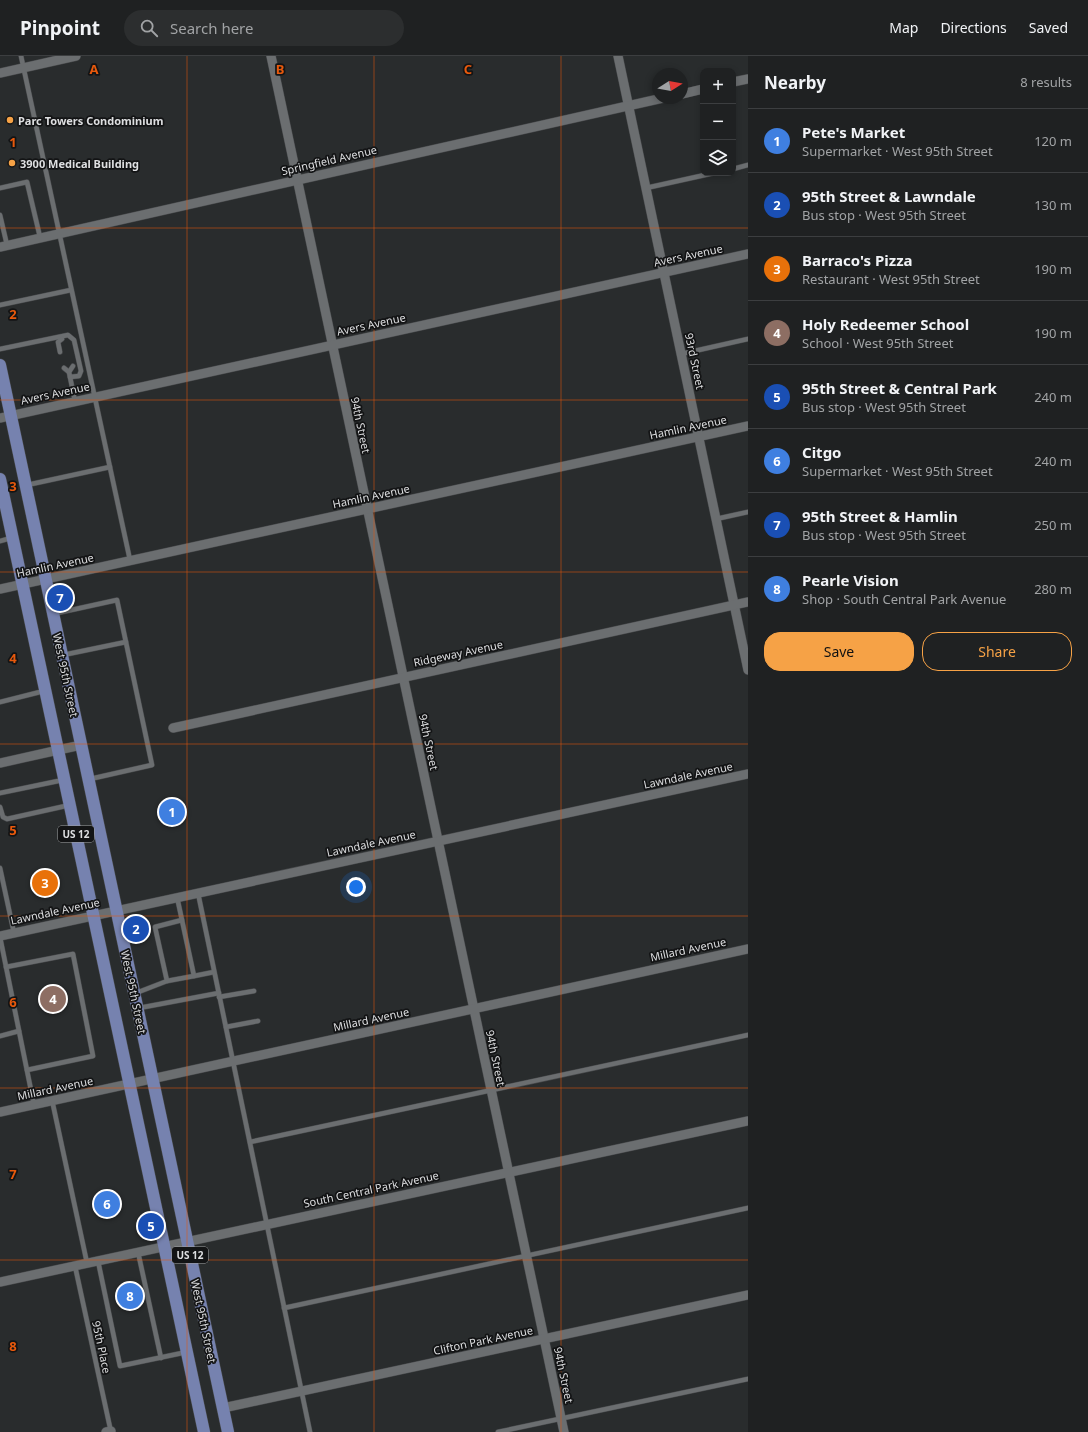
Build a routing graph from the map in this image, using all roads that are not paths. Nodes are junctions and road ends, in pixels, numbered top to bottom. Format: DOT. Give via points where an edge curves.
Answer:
graph roads {
  1 [pos="21,56"];
  2 [pos="76,56"];
  3 [pos="270,56"];
  4 [pos="618,56"];
  5 [pos="23,68"];
  6 [pos="0,71"];
  7 [pos="748,79"];
  8 [pos="736,81"];
  9 [pos="700,90"];
  10 [pos="688,93"];
  11 [pos="652,101"];
  12 [pos="628,106"];
  13 [pos="748,166"];
  14 [pos="736,168"];
  15 [pos="700,176"];
  16 [pos="297,180"];
  17 [pos="0,188"];
  18 [pos="646,188"];
  19 [pos="0,215"];
  20 [pos="59,233"];
  21 [pos="40,237"];
  22 [pos="4,246"];
  23 [pos="748,254"];
  24 [pos="664,272"];
  25 [pos="72,290"];
  26 [pos="0,305"];
  27 [pos="62,338"];
  28 [pos="748,339"];
  29 [pos="68,341"];
  30 [pos="332,345"];
  31 [pos="0,349"];
  32 [pos="60,352"];
  33 [pos="681,354"];
  34 [pos="0,365"];
  35 [pos="73,366"];
  36 [pos="64,368"];
  37 [pos="69,372"];
  38 [pos="70,377"];
  39 [pos="94,397"];
  40 [pos="75,401"];
  41 [pos="5,416"];
  42 [pos="748,426"];
  43 [pos="698,437"];
  44 [pos="110,467"];
  45 [pos="1,485"];
  46 [pos="26,485"];
  47 [pos="367,509"];
  48 [pos="748,512"];
  49 [pos="716,519"];
  50 [pos="13,538"];
  51 [pos="0,541"];
  52 [pos="130,560"];
  53 [pos="46,579"];
  54 [pos="22,584"];
  55 [pos="0,589"];
  56 [pos="748,602"];
  57 [pos="734,605"];
  58 [pos="53,614"];
  59 [pos="126,642"];
  60 [pos="62,656"];
  61 [pos="748,670"];
  62 [pos="403,678"];
  63 [pos="45,691"];
  64 [pos="0,702"];
  65 [pos="173,728"];
  66 [pos="81,745"];
  67 [pos="58,750"];
  68 [pos="0,763"];
  69 [pos="748,774"];
  70 [pos="64,779"];
  71 [pos="88,779"];
  72 [pos="0,793"];
  73 [pos="70,805"];
  74 [pos="0,807"];
  75 [pos="438,841"];
  76 [pos="0,868"];
  77 [pos="198,892"];
  78 [pos="177,897"];
  79 [pos="116,910"];
  80 [pos="93,915"];
  81 [pos="182,920"];
  82 [pos="14,933"];
  83 [pos="0,936"];
  84 [pos="748,949"];
  85 [pos="6,967"];
  86 [pos="214,972"];
  87 [pos="194,976"];
  88 [pos="167,981"];
  89 [pos="254,990"];
  90 [pos="134,993"];
  91 [pos="219,995"];
  92 [pos="137,1008"];
  93 [pos="474,1009"];
  94 [pos="258,1021"];
  95 [pos="226,1026"];
  96 [pos="19,1031"];
  97 [pos="748,1035"];
  98 [pos="0,1036"];
  99 [pos="233,1061"];
  100 [pos="27,1070"];
  101 [pos="152,1079"];
  102 [pos="129,1084"];
  103 [pos="491,1091"];
  104 [pos="52,1100"];
  105 [pos="34,1104"];
  106 [pos="0,1112"];
  107 [pos="748,1121"];
  108 [pos="250,1142"];
  109 [pos="508,1172"];
  110 [pos="748,1208"];
  111 [pos="267,1224"];
  112 [pos="187,1241"];
  113 [pos="164,1246"];
  114 [pos="138,1252"];
  115 [pos="526,1256"];
  116 [pos="98,1261"];
  117 [pos="87,1263"];
  118 [pos="75,1266"];
  119 [pos="0,1282"];
  120 [pos="748,1295"];
  121 [pos="284,1308"];
  122 [pos="544,1339"];
  123 [pos="187,1352"];
  124 [pos="161,1358"];
  125 [pos="748,1379"];
  126 [pos="302,1391"];
  127 [pos="223,1408"];
  128 [pos="561,1418"];
  129 [pos="109,1432"];
  130 [pos="204,1432"];
  131 [pos="228,1432"];
  132 [pos="310,1432"];
  133 [pos="498,1432"];
  134 [pos="564,1432"];
  1 -- 5 [label="lane"];
  2 -- 5 [label="street"];
  3 -- 16 [label="street, 94th Street"];
  4 -- 12 [label="street, 93rd Street"];
  5 -- 6 [label="street"];
  5 -- 20 [label="lane"];
  7 -- 8 [label="street"];
  9 -- 10 [label="street"];
  11 -- 12 [label="street, Springfield Avenue"];
  12 -- 16 [label="street, Springfield Avenue"];
  12 -- 18 [label="street, 93rd Street"];
  13 -- 14 [label="lane"];
  15 -- 18 [label="lane"];
  16 -- 20 [label="street, Springfield Avenue"];
  16 -- 30 [label="street, 94th Street"];
  17 -- 21 [label="lane" via="27,182"];
  18 -- 24 [label="street, 93rd Street"];
  19 -- 22 [label="lane"];
  20 -- 21 [label="street, Springfield Avenue"];
  20 -- 25 [label="lane"];
  21 -- 22 [label="street, Springfield Avenue"];
  23 -- 24 [label="street, Avers Avenue"];
  24 -- 30 [label="street, Avers Avenue"];
  24 -- 33 [label="street, 93rd Street"];
  25 -- 26 [label="lane"];
  25 -- 39 [label="lane"];
  27 -- 29 [label="lane"];
  27 -- 31 [label="lane"];
  27 -- 32 [label="lane" via="58,342"];
  27 -- 38 [label="lane" via="68,335 74,340 81,371 79,376"];
  28 -- 33 [label="lane"];
  30 -- 39 [label="street, Avers Avenue"];
  30 -- 47 [label="street, 94th Street"];
  33 -- 43 [label="street, 93rd Street"];
  34 -- 41 [label="main road, West 95th Street / US 12"];
  35 -- 37 [label="lane"];
  36 -- 37 [label="lane"];
  37 -- 38 [label="lane"];
  38 -- 40 [label="lane"];
  39 -- 40 [label="street, Avers Avenue"];
  39 -- 44 [label="lane"];
  40 -- 41 [label="street, Avers Avenue"];
  41 -- 46 [label="main road, West 95th Street / US 12"];
  42 -- 43 [label="street, Hamlin Avenue"];
  43 -- 47 [label="street, Hamlin Avenue"];
  43 -- 49 [label="street, 93rd Street"];
  44 -- 46 [label="lane"];
  44 -- 52 [label="lane"];
  45 -- 50 [label="main road, US 12"];
  46 -- 53 [label="main road, West 95th Street / US 12"];
  47 -- 52 [label="street, Hamlin Avenue"];
  47 -- 62 [label="street, 94th Street"];
  48 -- 49 [label="lane"];
  49 -- 57 [label="street, 93rd Street"];
  50 -- 51 [label="lane"];
  50 -- 54 [label="main road, US 12"];
  52 -- 53 [label="street, Hamlin Avenue"];
  53 -- 54 [label="street, Hamlin Avenue"];
  53 -- 58 [label="main road, West 95th Street / US 12"];
  54 -- 55 [label="street, Hamlin Avenue"];
  54 -- 63 [label="main road, US 12"];
  56 -- 57 [label="street, Ridgeway Avenue"];
  57 -- 61 [label="street, 93rd Street"];
  57 -- 62 [label="street, Ridgeway Avenue"];
  58 -- 59 [label="lane" via="117,600"];
  58 -- 60 [label="main road, West 95th Street / US 12"];
  59 -- 60 [label="lane"];
  59 -- 71 [label="lane" via="152,765"];
  60 -- 66 [label="main road, West 95th Street / US 12"];
  62 -- 65 [label="street, Ridgeway Avenue"];
  62 -- 75 [label="street, 94th Street"];
  63 -- 64 [label="lane"];
  63 -- 67 [label="main road, US 12"];
  66 -- 67 [label="street"];
  66 -- 71 [label="main road, West 95th Street / US 12"];
  67 -- 68 [label="street"];
  67 -- 70 [label="main road, US 12"];
  69 -- 75 [label="street, Lawndale Avenue"];
  70 -- 72 [label="lane"];
  70 -- 73 [label="main road, US 12"];
  71 -- 79 [label="main road, West 95th Street / US 12"];
  73 -- 74 [label="lane" via="8,819 3,817"];
  73 -- 80 [label="main road, US 12"];
  75 -- 77 [label="street, Lawndale Avenue"];
  75 -- 93 [label="street, 94th Street"];
  76 -- 82 [label="lane"];
  77 -- 78 [label="street, Lawndale Avenue"];
  77 -- 86 [label="lane"];
  78 -- 79 [label="street, Lawndale Avenue"];
  78 -- 81 [label="lane"];
  79 -- 80 [label="street, Lawndale Avenue"];
  79 -- 90 [label="main road, West 95th Street / US 12"];
  80 -- 82 [label="street, Lawndale Avenue"];
  80 -- 102 [label="main road, US 12"];
  81 -- 87 [label="lane"];
  81 -- 88 [label="lane" via="155,927"];
  82 -- 83 [label="street, Lawndale Avenue"];
  83 -- 85 [label="lane"];
  84 -- 93 [label="street, Millard Avenue"];
  85 -- 96 [label="lane"];
  85 -- 100 [label="lane" via="72,954 89,1035 93,1056"];
  86 -- 87 [label="lane"];
  86 -- 91 [label="lane"];
  87 -- 88 [label="lane"];
  88 -- 90 [label="lane"];
  89 -- 91 [label="lane"];
  90 -- 92 [label="main road, West 95th Street / US 12"];
  91 -- 92 [label="lane"];
  91 -- 95 [label="lane"];
  92 -- 101 [label="main road, West 95th Street / US 12"];
  93 -- 99 [label="street, Millard Avenue"];
  93 -- 103 [label="street, 94th Street"];
  94 -- 95 [label="lane"];
  95 -- 99 [label="lane"];
  96 -- 98 [label="lane"];
  96 -- 100 [label="lane"];
  97 -- 103 [label="lane"];
  99 -- 101 [label="street, Millard Avenue"];
  99 -- 108 [label="lane"];
  100 -- 105 [label="lane"];
  101 -- 102 [label="street, Millard Avenue"];
  101 -- 112 [label="main road, West 95th Street / US 12"];
  102 -- 104 [label="street, Millard Avenue"];
  102 -- 113 [label="main road, US 12"];
  103 -- 108 [label="lane"];
  103 -- 109 [label="street, 94th Street"];
  104 -- 105 [label="street, Millard Avenue"];
  104 -- 117 [label="lane"];
  105 -- 106 [label="street, Millard Avenue"];
  107 -- 109 [label="street, South Central Park Avenue"];
  108 -- 111 [label="lane"];
  109 -- 111 [label="street, South Central Park Avenue"];
  109 -- 115 [label="street, 94th Street"];
  110 -- 115 [label="lane"];
  111 -- 112 [label="street, South Central Park Avenue"];
  111 -- 121 [label="lane"];
  112 -- 113 [label="street, South Central Park Avenue"];
  112 -- 127 [label="main road, West 95th Street / US 12"];
  113 -- 114 [label="street, South Central Park Avenue"];
  113 -- 123 [label="main road, US 12"];
  114 -- 116 [label="street, South Central Park Avenue"];
  114 -- 124 [label="lane"];
  115 -- 121 [label="lane"];
  115 -- 122 [label="street, 94th Street"];
  116 -- 117 [label="street, South Central Park Avenue"];
  116 -- 124 [label="lane" via="120,1366"];
  117 -- 118 [label="street, South Central Park Avenue"];
  118 -- 119 [label="street, South Central Park Avenue"];
  118 -- 129 [label="lane, 95th Place"];
  120 -- 122 [label="street, Clifton Park Avenue"];
  121 -- 126 [label="lane"];
  122 -- 126 [label="street, Clifton Park Avenue"];
  122 -- 128 [label="street, 94th Street"];
  123 -- 124 [label="lane"];
  123 -- 130 [label="main road, US 12"];
  125 -- 128 [label="lane"];
  126 -- 127 [label="street, Clifton Park Avenue"];
  126 -- 132 [label="lane"];
  127 -- 131 [label="main road, West 95th Street / US 12"];
  128 -- 133 [label="lane"];
  128 -- 134 [label="street, 94th Street"];
}
